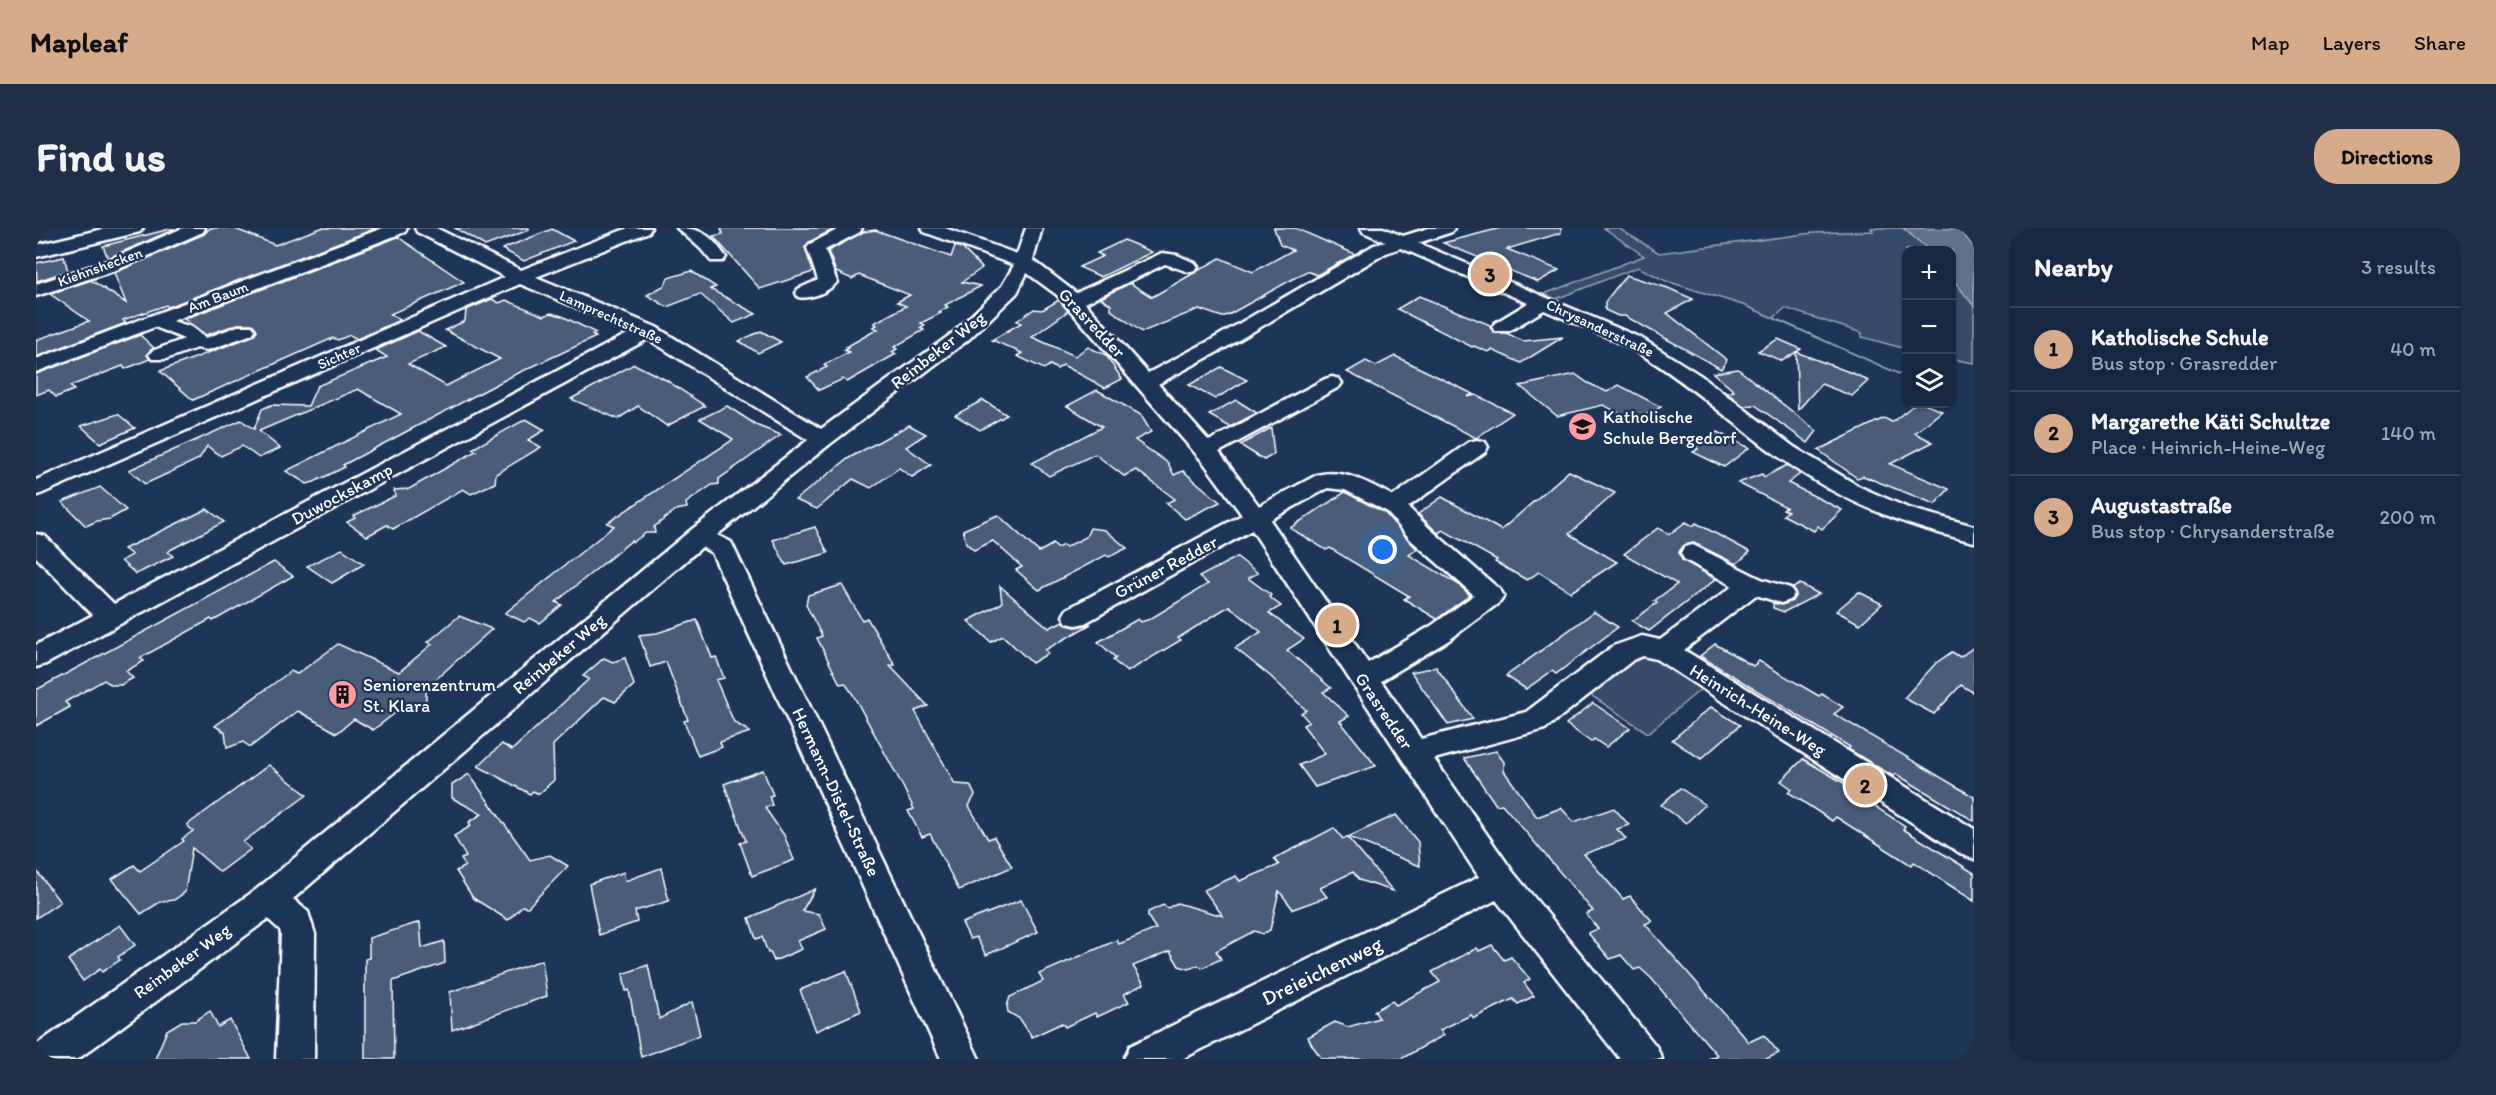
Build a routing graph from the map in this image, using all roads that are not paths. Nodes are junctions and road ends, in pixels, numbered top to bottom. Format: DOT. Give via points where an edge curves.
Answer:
graph roads {
  1 [pos="133,228"];
  2 [pos="197,228"];
  3 [pos="399,228"];
  4 [pos="423,228"];
  5 [pos="643,228"];
  6 [pos="686,228"];
  7 [pos="854,228"];
  8 [pos="930,228"];
  9 [pos="1034,228"];
  10 [pos="1369,228"];
  11 [pos="1446,228"];
  12 [pos="1400,242"];
  13 [pos="36,251"];
  14 [pos="717,257"];
  15 [pos="1024,262"];
  16 [pos="1189,267"];
  17 [pos="520,277"];
  18 [pos="36,290"];
  19 [pos="1010,290"];
  20 [pos="805,293"];
  21 [pos="1070,296"];
  22 [pos="1544,302"];
  23 [pos="157,320"];
  24 [pos="1502,327"];
  25 [pos="245,330"];
  26 [pos="649,331"];
  27 [pos="197,341"];
  28 [pos="159,355"];
  29 [pos="36,366"];
  30 [pos="1146,382"];
  31 [pos="1332,383"];
  32 [pos="822,439"];
  33 [pos="1477,447"];
  34 [pos="1205,450"];
  35 [pos="36,489"];
  36 [pos="1394,506"];
  37 [pos="1256,518"];
  38 [pos="1974,534"];
  39 [pos="700,536"];
  40 [pos="36,542"];
  41 [pos="1693,552"];
  42 [pos="1752,585"];
  43 [pos="1781,594"];
  44 [pos="1076,616"];
  45 [pos="111,617"];
  46 [pos="1664,651"];
  47 [pos="36,657"];
  48 [pos="1363,679"];
  49 [pos="1412,753"];
  50 [pos="1974,845"];
  51 [pos="1501,882"];
  52 [pos="268,899"];
  53 [pos="47,1059"];
  54 [pos="295,1059"];
  55 [pos="960,1059"];
  56 [pos="1143,1059"];
  57 [pos="1643,1059"];
  1 -- 13 [label="main road"];
  2 -- 18 [label="street, Kiehnshecken" via="110,266"];
  3 -- 23 [label="street, Am Baum"];
  4 -- 17 [label="street, Lamprechtstraße"];
  5 -- 17 [label="street, Sichter"];
  6 -- 14 [label="street"];
  7 -- 20 [label="street" via="816,248 828,282"];
  8 -- 15 [label="street, Grasredder"];
  9 -- 15 [label="street, Reinbeker Weg"];
  10 -- 12 [label="street, Chrysanderstraße"];
  11 -- 12 [label="street"];
  12 -- 22 [label="street, Chrysanderstraße"];
  12 -- 30 [label="street" via="1380,249"];
  15 -- 19 [label="street, Reinbeker Weg"];
  15 -- 21 [label="street, Grasredder"];
  16 -- 21 [label="street" via="1162,258"];
  17 -- 26 [label="street, Lamprechtstraße"];
  17 -- 35 [label="street, Sichter"];
  19 -- 21 [label="street"];
  19 -- 32 [label="street, Reinbeker Weg" via="961,336"];
  21 -- 30 [label="street, Grasredder"];
  22 -- 24 [label="street"];
  22 -- 38 [label="street, Chrysanderstraße" via="1652,351 1787,452 1840,486 1900,515"];
  23 -- 27 [label="street" via="167,328 185,331"];
  23 -- 29 [label="street, Am Baum"];
  25 -- 27 [label="street" via="207,344"];
  26 -- 32 [label="street, Lamprechtstraße"];
  26 -- 45 [label="street, Duwockskamp"];
  27 -- 28 [label="street"];
  30 -- 34 [label="street, Grasredder"];
  31 -- 34 [label="street"];
  32 -- 39 [label="street, Reinbeker Weg"];
  33 -- 36 [label="street"];
  34 -- 37 [label="street, Grasredder"];
  36 -- 37 [label="street, Grüner Redder" via="1351,484 1325,480"];
  36 -- 48 [label="street" via="1491,596 1440,633"];
  37 -- 44 [label="street, Grüner Redder"];
  37 -- 48 [label="street, Grasredder"];
  39 -- 52 [label="street, Reinbeker Weg"];
  39 -- 55 [label="street, Hermann-Distel-Straße" via="722,548"];
  40 -- 45 [label="street"];
  41 -- 42 [label="street"];
  42 -- 43 [label="street"];
  42 -- 46 [label="street, Heinrich-Heine-Weg"];
  45 -- 47 [label="street, Duwockskamp"];
  46 -- 49 [label="street, Heinrich-Heine-Weg" via="1642,646 1623,653 1535,721"];
  46 -- 50 [label="street, Heinrich-Heine-Weg"];
  48 -- 49 [label="street, Grasredder"];
  49 -- 51 [label="street, Grasredder"];
  51 -- 56 [label="street, Dreieichenweg"];
  51 -- 57 [label="street, Grasredder"];
  52 -- 53 [label="street, Reinbeker Weg"];
  52 -- 54 [label="street" via="296,923 298,934"];
}
